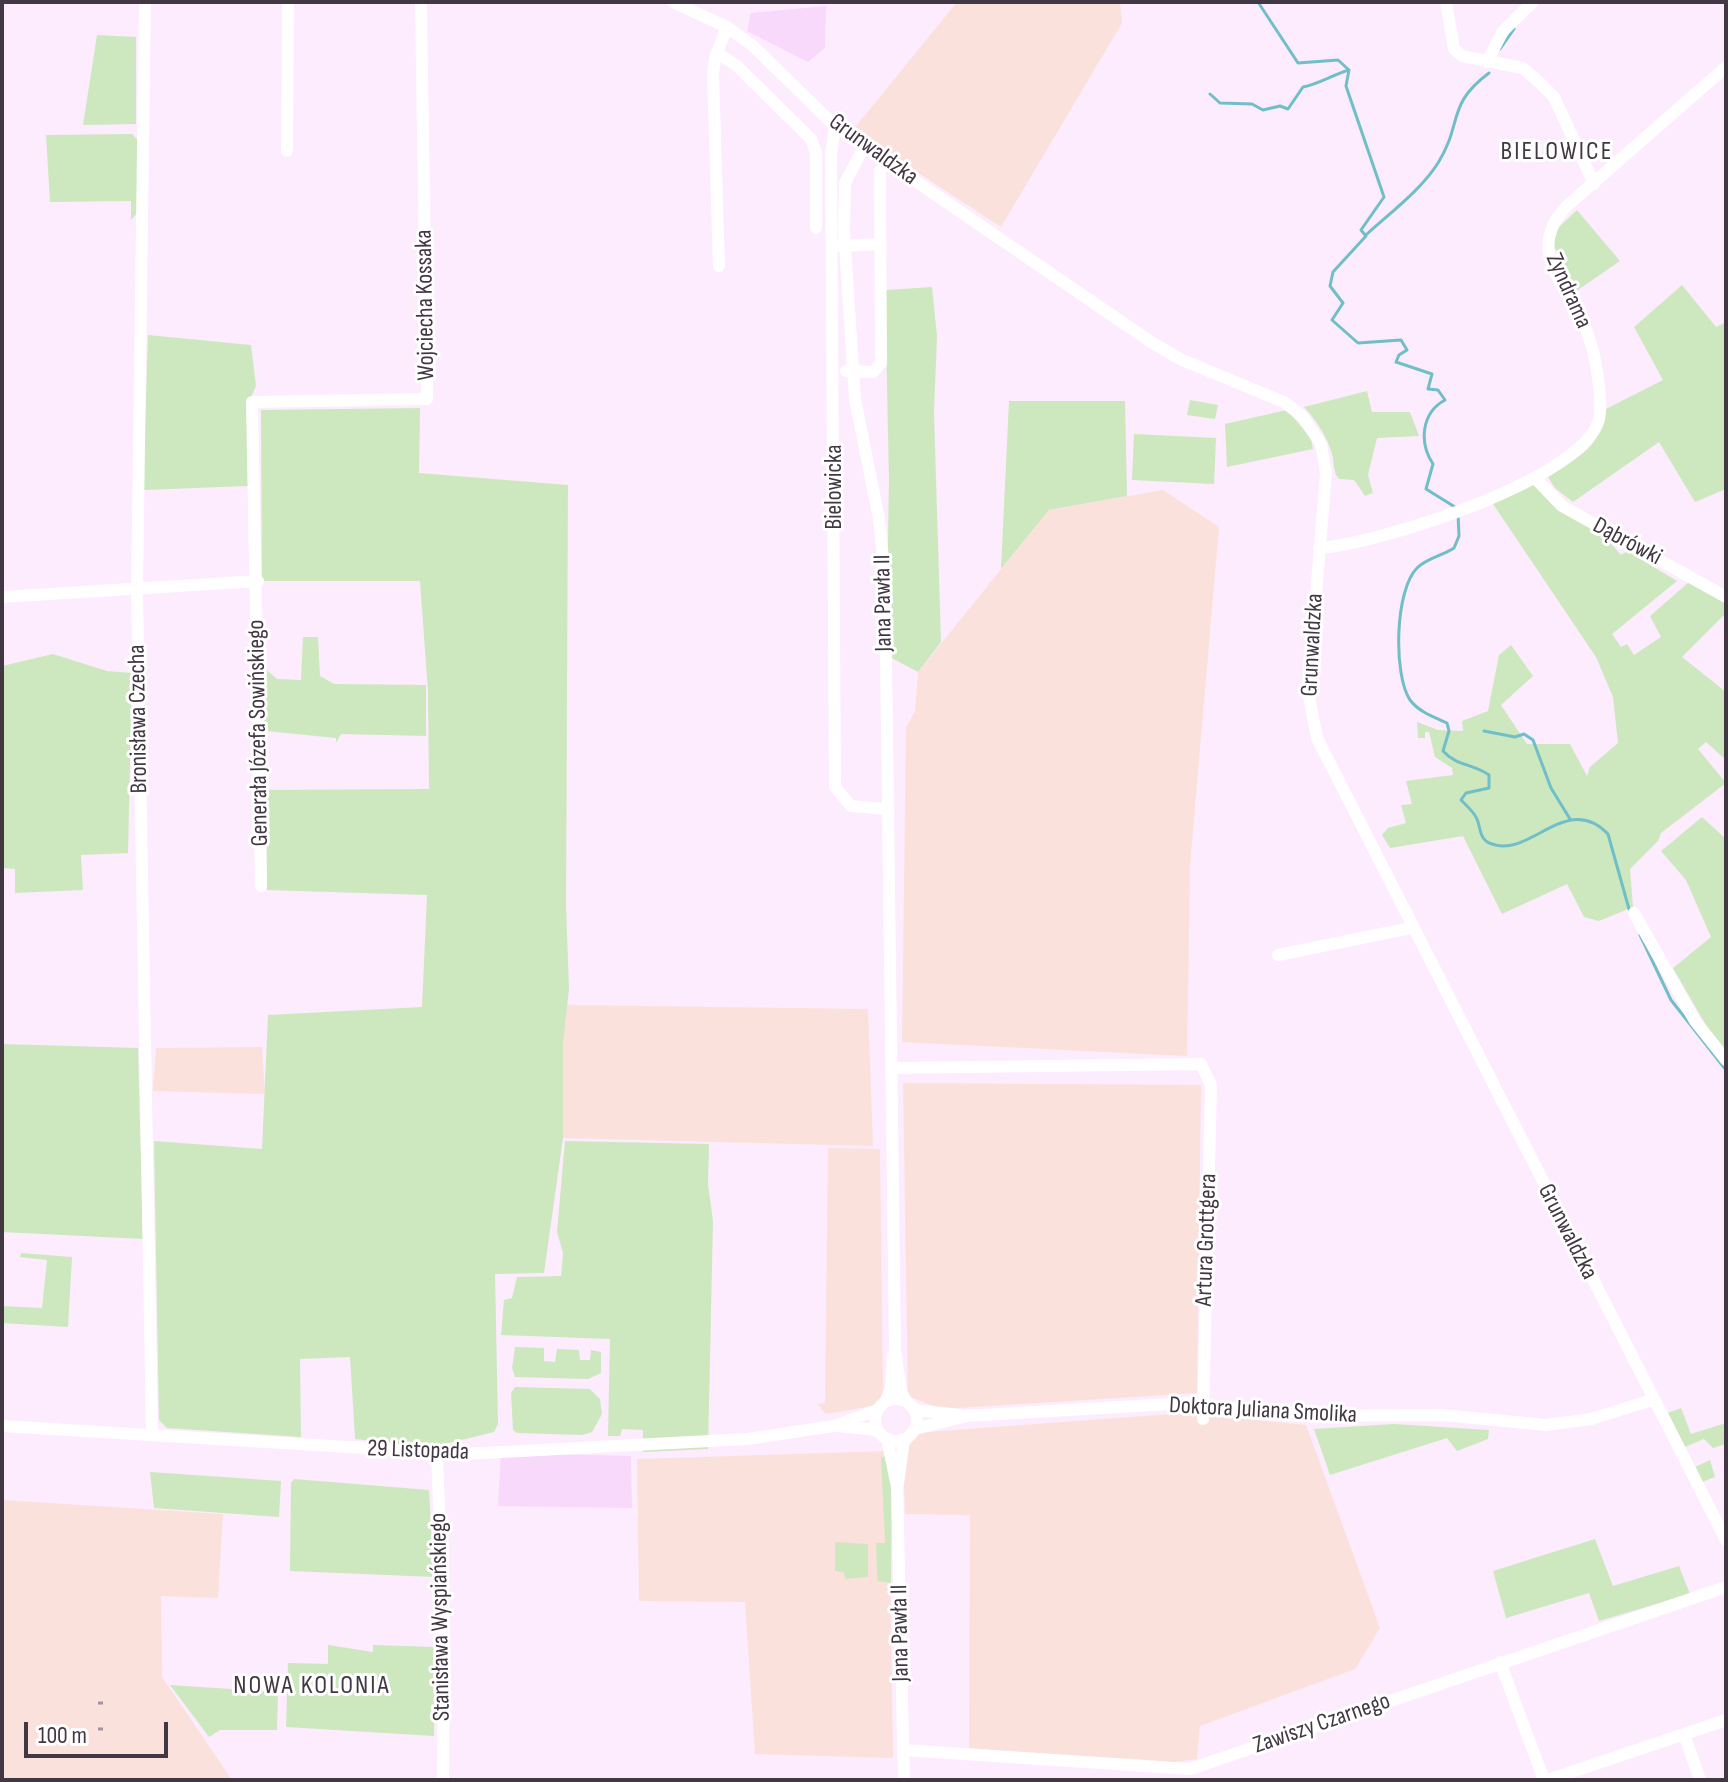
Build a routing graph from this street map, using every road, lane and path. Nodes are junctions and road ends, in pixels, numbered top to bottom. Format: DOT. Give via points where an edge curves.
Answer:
graph roads {
  1 [pos="145,2"];
  2 [pos="288,2"];
  3 [pos="421,2"];
  4 [pos="673,2"];
  5 [pos="1446,2"];
  6 [pos="1533,2"];
  7 [pos="727,27"];
  8 [pos="717,53"];
  9 [pos="1487,62"];
  10 [pos="1726,67"];
  11 [pos="835,126"];
  12 [pos="864,147"];
  13 [pos="287,151"];
  14 [pos="880,171"];
  15 [pos="1594,184"];
  16 [pos="816,228"];
  17 [pos="880,244"];
  18 [pos="839,246"];
  19 [pos="719,266"];
  20 [pos="835,371"];
  21 [pos="852,371"];
  22 [pos="1535,478"];
  23 [pos="1319,548"];
  24 [pos="258,581"];
  25 [pos="137,591"];
  26 [pos="2,597"];
  27 [pos="1726,597"];
  28 [pos="886,809"];
  29 [pos="261,886"];
  30 [pos="1634,913"];
  31 [pos="1411,928"];
  32 [pos="1278,955"];
  33 [pos="1726,1060"];
  34 [pos="891,1068"];
  35 [pos="895,1348"];
  36 [pos="1652,1400"];
  37 [pos="1203,1403"];
  38 [pos="881,1406"];
  39 [pos="911,1406"];
  40 [pos="966,1416"];
  41 [pos="1203,1419"];
  42 [pos="2,1426"];
  43 [pos="834,1426"];
  44 [pos="915,1429"];
  45 [pos="152,1435"];
  46 [pos="882,1435"];
  47 [pos="904,1440"];
  48 [pos="437,1453"];
  49 [pos="897,1487"];
  50 [pos="1726,1540"];
  51 [pos="1726,1587"];
  52 [pos="1500,1662"];
  53 [pos="1726,1720"];
  54 [pos="1684,1734"];
  55 [pos="903,1750"];
  56 [pos="1191,1775"];
  57 [pos="443,1780"];
  58 [pos="904,1780"];
  59 [pos="1546,1780"];
  60 [pos="1700,1780"];
  1 -- 25 [label="street, Bronisława Czecha"];
  2 -- 13 [label="street"];
  3 -- 24 [label="street, Wojciecha Kossaka" via="427,399 252,402"];
  4 -- 7 [label="street, Grunwaldzka"];
  5 -- 9 [label="street" via="1454,49"];
  6 -- 9 [label="street" via="1503,31"];
  7 -- 8 [label="street"];
  7 -- 11 [label="street, Grunwaldzka"];
  8 -- 16 [label="street" via="811,139 816,153"];
  8 -- 19 [label="street" via="713,75"];
  9 -- 15 [label="street" via="1523,68 1554,97"];
  10 -- 15 [label="street, Zyndrama"];
  11 -- 12 [label="street, Grunwaldzka"];
  11 -- 18 [label="street, Bielowicka" via="831,155"];
  12 -- 18 [label="street, Jana Pawła II" via="845,183"];
  12 -- 23 [label="street, Grunwaldzka" via="1170,354 1284,402 1302,416 1325,457"];
  14 -- 17 [label="street"];
  15 -- 22 [label="street, Zyndrama" via="1554,219 1546,244 1589,336 1600,416 1588,442"];
  17 -- 18 [label="street"];
  17 -- 21 [label="street" via="881,363 873,372"];
  18 -- 20 [label="street, Bielowicka"];
  18 -- 21 [label="street, Jana Pawła II"];
  20 -- 21 [label="street"];
  20 -- 28 [label="street, Bielowicka" via="835,787 851,806"];
  21 -- 28 [label="street, Jana Pawła II" via="884,556"];
  22 -- 23 [label="street, Zyndrama" via="1456,512 1347,546"];
  22 -- 27 [label="street, Dąbrówki" via="1562,506"];
  23 -- 31 [label="street, Grunwaldzka" via="1308,692 1311,717 1332,773"];
  24 -- 25 [label="street"];
  24 -- 29 [label="street, Generała Józefa Sowińskiego"];
  25 -- 26 [label="street"];
  25 -- 45 [label="street, Bronisława Czecha"];
  28 -- 34 [label="street, Jana Pawła II"];
  30 -- 33 [label="street" via="1695,1021"];
  31 -- 32 [label="street"];
  31 -- 36 [label="street, Grunwaldzka"];
  34 -- 35 [label="street, Jana Pawła II"];
  34 -- 37 [label="street, Artura Grottgera" via="1201,1064 1211,1085"];
  35 -- 38 [label="street, Jana Pawła II" via="891,1389"];
  35 -- 39 [label="street, Jana Pawła II" via="900,1389"];
  36 -- 37 [label="street, Doktora Juliana Smolika" via="1580,1421 1530,1426 1442,1415 1300,1416"];
  36 -- 50 [label="street, Grunwaldzka"];
  37 -- 40 [label="street, Doktora Juliana Smolika"];
  37 -- 41 [label="street, Artura Grottgera"];
  38 -- 39 [label="street, Doktora Juliana Smolika"];
  38 -- 43 [label="street, 29 Listopada"];
  38 -- 46 [label="street, Jana Pawła II"];
  39 -- 40 [label="street, Doktora Juliana Smolika"];
  39 -- 44 [label="street, Jana Pawła II"];
  40 -- 44 [label="street, Doktora Juliana Smolika"];
  42 -- 45 [label="street, 29 Listopada"];
  43 -- 46 [label="street, 29 Listopada"];
  43 -- 48 [label="street, 29 Listopada" via="747,1439"];
  44 -- 47 [label="street"];
  45 -- 48 [label="street, 29 Listopada"];
  46 -- 47 [label="street, 29 Listopada"];
  46 -- 49 [label="street, Jana Pawła II"];
  47 -- 49 [label="street, Jana Pawła II"];
  48 -- 57 [label="street, Stanisława Wyspiańskiego"];
  49 -- 55 [label="street, Jana Pawła II"];
  51 -- 52 [label="street, Zawiszy Czarnego"];
  52 -- 56 [label="street, Zawiszy Czarnego"];
  52 -- 59 [label="street"];
  53 -- 54 [label="street"];
  54 -- 59 [label="street"];
  54 -- 60 [label="street"];
  55 -- 56 [label="street, Zawiszy Czarnego"];
  55 -- 58 [label="street, Jana Pawła II"];
}
